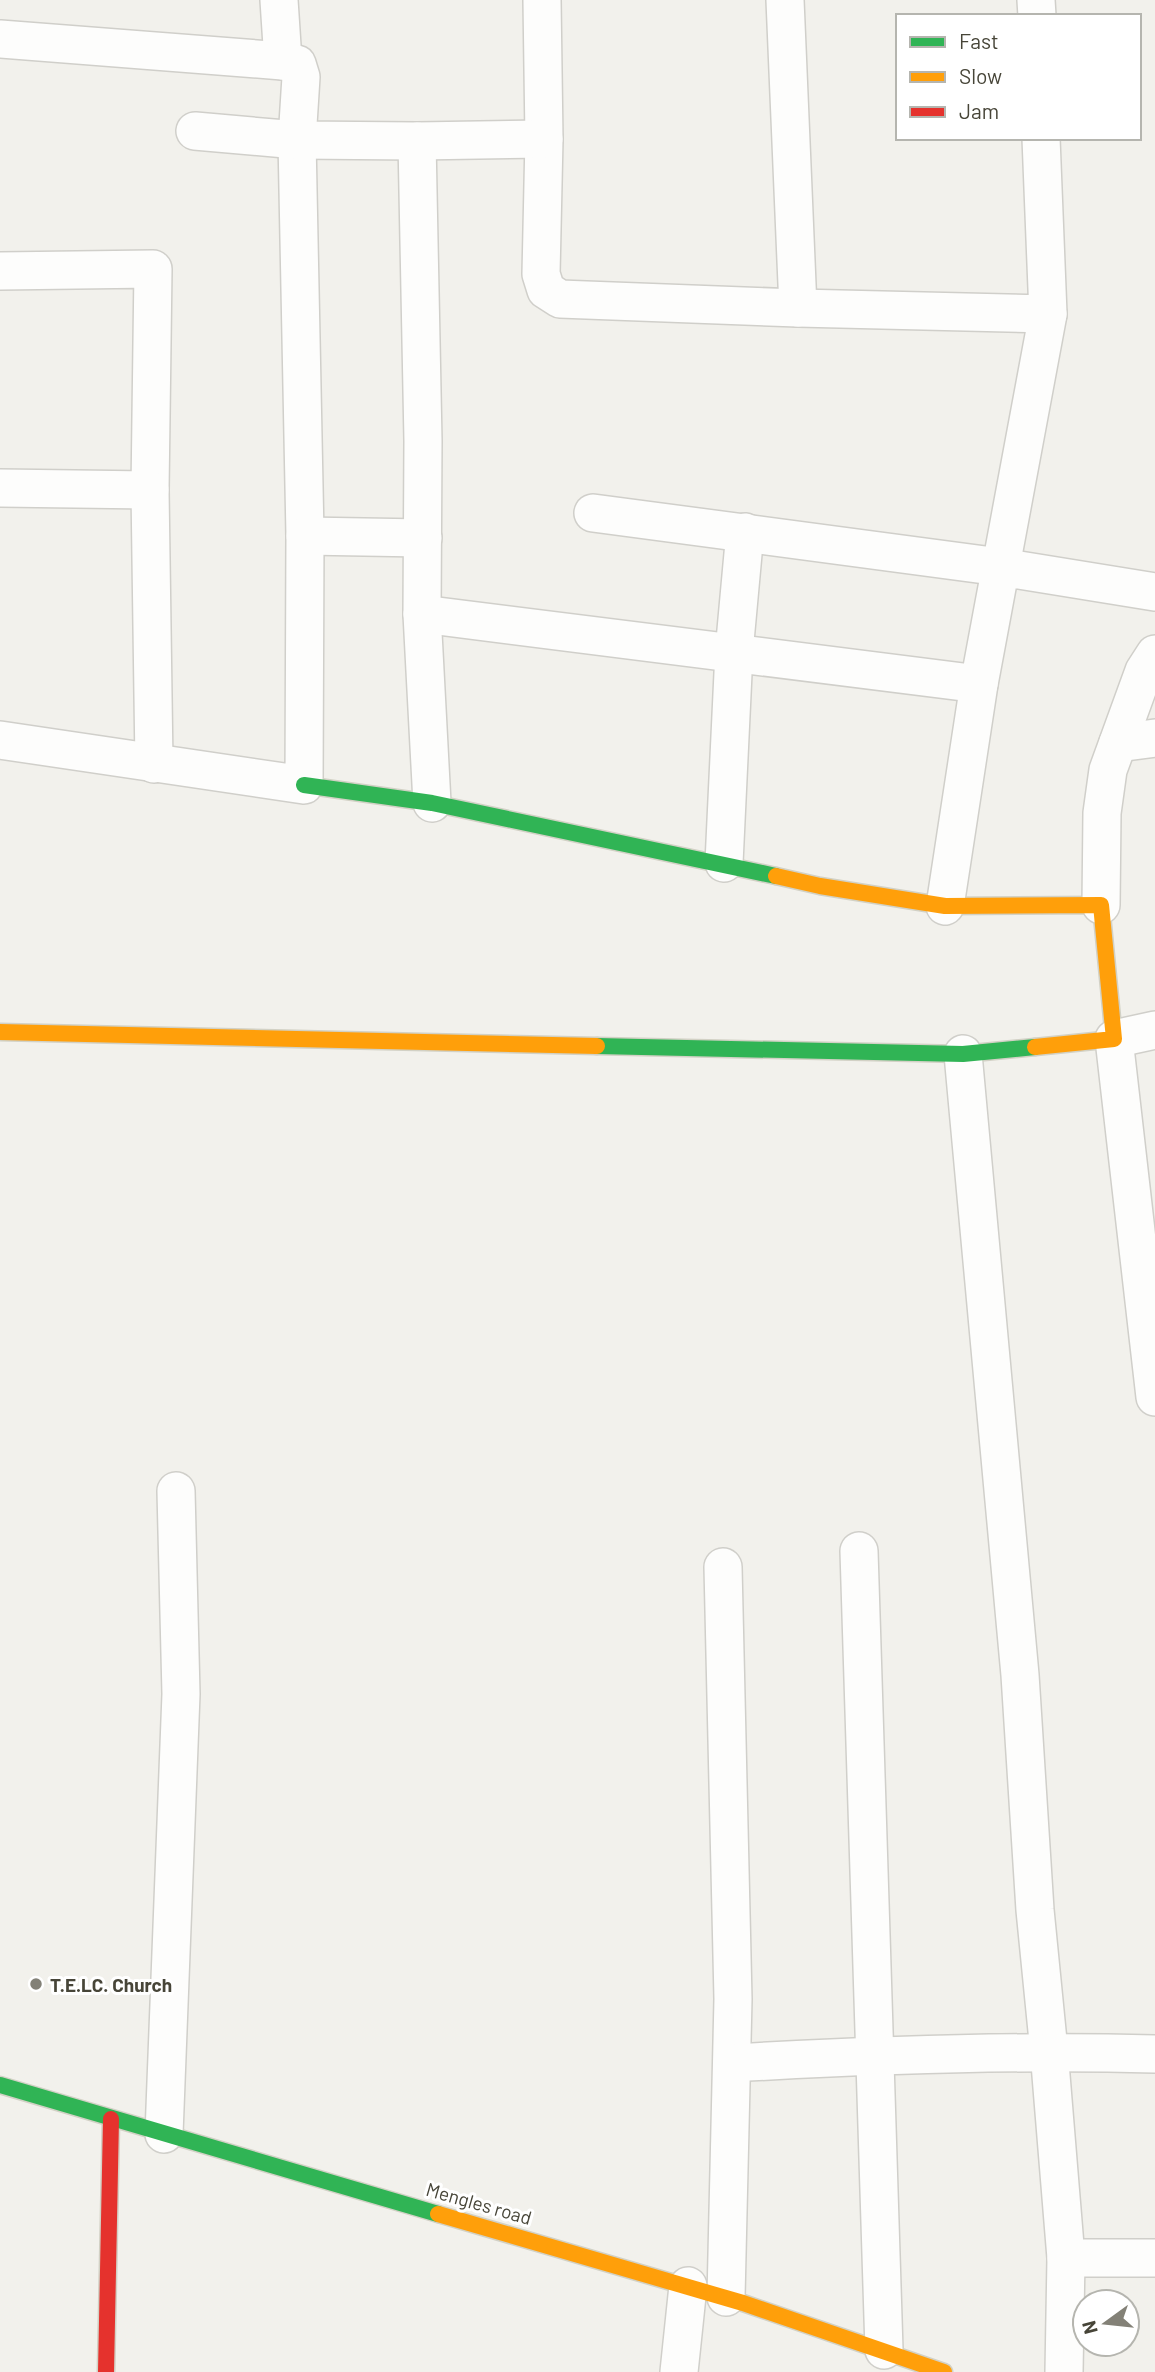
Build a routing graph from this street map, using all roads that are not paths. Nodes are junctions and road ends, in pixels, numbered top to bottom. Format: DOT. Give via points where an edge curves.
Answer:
graph roads {
  1 [pos="279,0"];
  2 [pos="542,0"];
  3 [pos="785,0"];
  4 [pos="0,39"];
  5 [pos="283,61"];
  6 [pos="195,131"];
  7 [pos="298,139"];
  8 [pos="544,139"];
  9 [pos="1041,140"];
  10 [pos="417,141"];
  11 [pos="0,271"];
  12 [pos="798,308"];
  13 [pos="1048,314"];
  14 [pos="0,488"];
  15 [pos="150,490"];
  16 [pos="593,513"];
  17 [pos="745,532"];
  18 [pos="305,537"];
  19 [pos="423,538"];
  20 [pos="1000,567"];
  21 [pos="1155,593"];
  22 [pos="422,614"];
  23 [pos="734,652"];
  24 [pos="1155,654"];
  25 [pos="979,684"];
  26 [pos="1155,738"];
  27 [pos="0,740"];
  28 [pos="1118,743"];
  29 [pos="153,764"];
  30 [pos="304,785"];
  31 [pos="432,803"];
  32 [pos="724,863"];
  33 [pos="1101,905"];
  34 [pos="944,906"];
  35 [pos="1155,1030"];
  36 [pos="0,1032"];
  37 [pos="1114,1039"];
  38 [pos="963,1054"];
  39 [pos="1155,1397"];
  40 [pos="176,1491"];
  41 [pos="859,1550"];
  42 [pos="723,1567"];
  43 [pos="1049,2051"];
  44 [pos="875,2054"];
  45 [pos="1155,2054"];
  46 [pos="732,2063"];
  47 [pos="0,2085"];
  48 [pos="111,2119"];
  49 [pos="164,2134"];
  50 [pos="1066,2258"];
  51 [pos="1155,2258"];
  52 [pos="688,2286"];
  53 [pos="726,2297"];
  54 [pos="884,2350"];
  55 [pos="106,2372"];
  56 [pos="679,2372"];
  57 [pos="944,2372"];
  58 [pos="1064,2372"];
  1 -- 5 [label="street"];
  2 -- 8 [label="street"];
  3 -- 12 [label="street"];
  4 -- 5 [label="street"];
  5 -- 7 [label="street" via="297,64 301,76"];
  6 -- 7 [label="street"];
  7 -- 10 [label="street"];
  7 -- 18 [label="street"];
  8 -- 10 [label="street"];
  8 -- 12 [label="street" via="541,274 546,290 560,299"];
  9 -- 13 [label="street"];
  10 -- 19 [label="street"];
  11 -- 15 [label="street" via="153,270"];
  12 -- 13 [label="street"];
  13 -- 20 [label="street"];
  14 -- 15 [label="street"];
  15 -- 29 [label="street"];
  16 -- 17 [label="street"];
  17 -- 20 [label="street"];
  17 -- 23 [label="street"];
  18 -- 19 [label="street"];
  18 -- 30 [label="street"];
  19 -- 22 [label="street"];
  20 -- 21 [label="street"];
  20 -- 25 [label="street"];
  22 -- 23 [label="street"];
  22 -- 31 [label="street"];
  23 -- 25 [label="street"];
  23 -- 32 [label="street"];
  24 -- 28 [label="street" via="1144,671"];
  25 -- 34 [label="street"];
  26 -- 28 [label="street"];
  27 -- 29 [label="street"];
  28 -- 33 [label="street" via="1108,770 1102,813"];
  29 -- 30 [label="street"];
  30 -- 31 [label="street"];
  31 -- 32 [label="street"];
  32 -- 34 [label="street" via="820,886"];
  33 -- 34 [label="street"];
  33 -- 37 [label="street"];
  35 -- 37 [label="street"];
  36 -- 38 [label="street"];
  37 -- 38 [label="street"];
  37 -- 39 [label="street"];
  38 -- 43 [label="street"];
  40 -- 49 [label="street" via="181,1694"];
  41 -- 44 [label="street"];
  42 -- 46 [label="street"];
  43 -- 44 [label="street"];
  43 -- 45 [label="street"];
  43 -- 50 [label="street"];
  44 -- 46 [label="street"];
  44 -- 54 [label="street"];
  46 -- 53 [label="street"];
  47 -- 48 [label="street, Mengles road"];
  48 -- 49 [label="street, Mengles road"];
  48 -- 55 [label="street"];
  49 -- 52 [label="street, Mengles road"];
  50 -- 51 [label="street"];
  50 -- 58 [label="street"];
  52 -- 53 [label="street, Mengles road"];
  52 -- 56 [label="street"];
  53 -- 54 [label="street, Mengles road"];
  54 -- 57 [label="street, Mengles road"];
}
